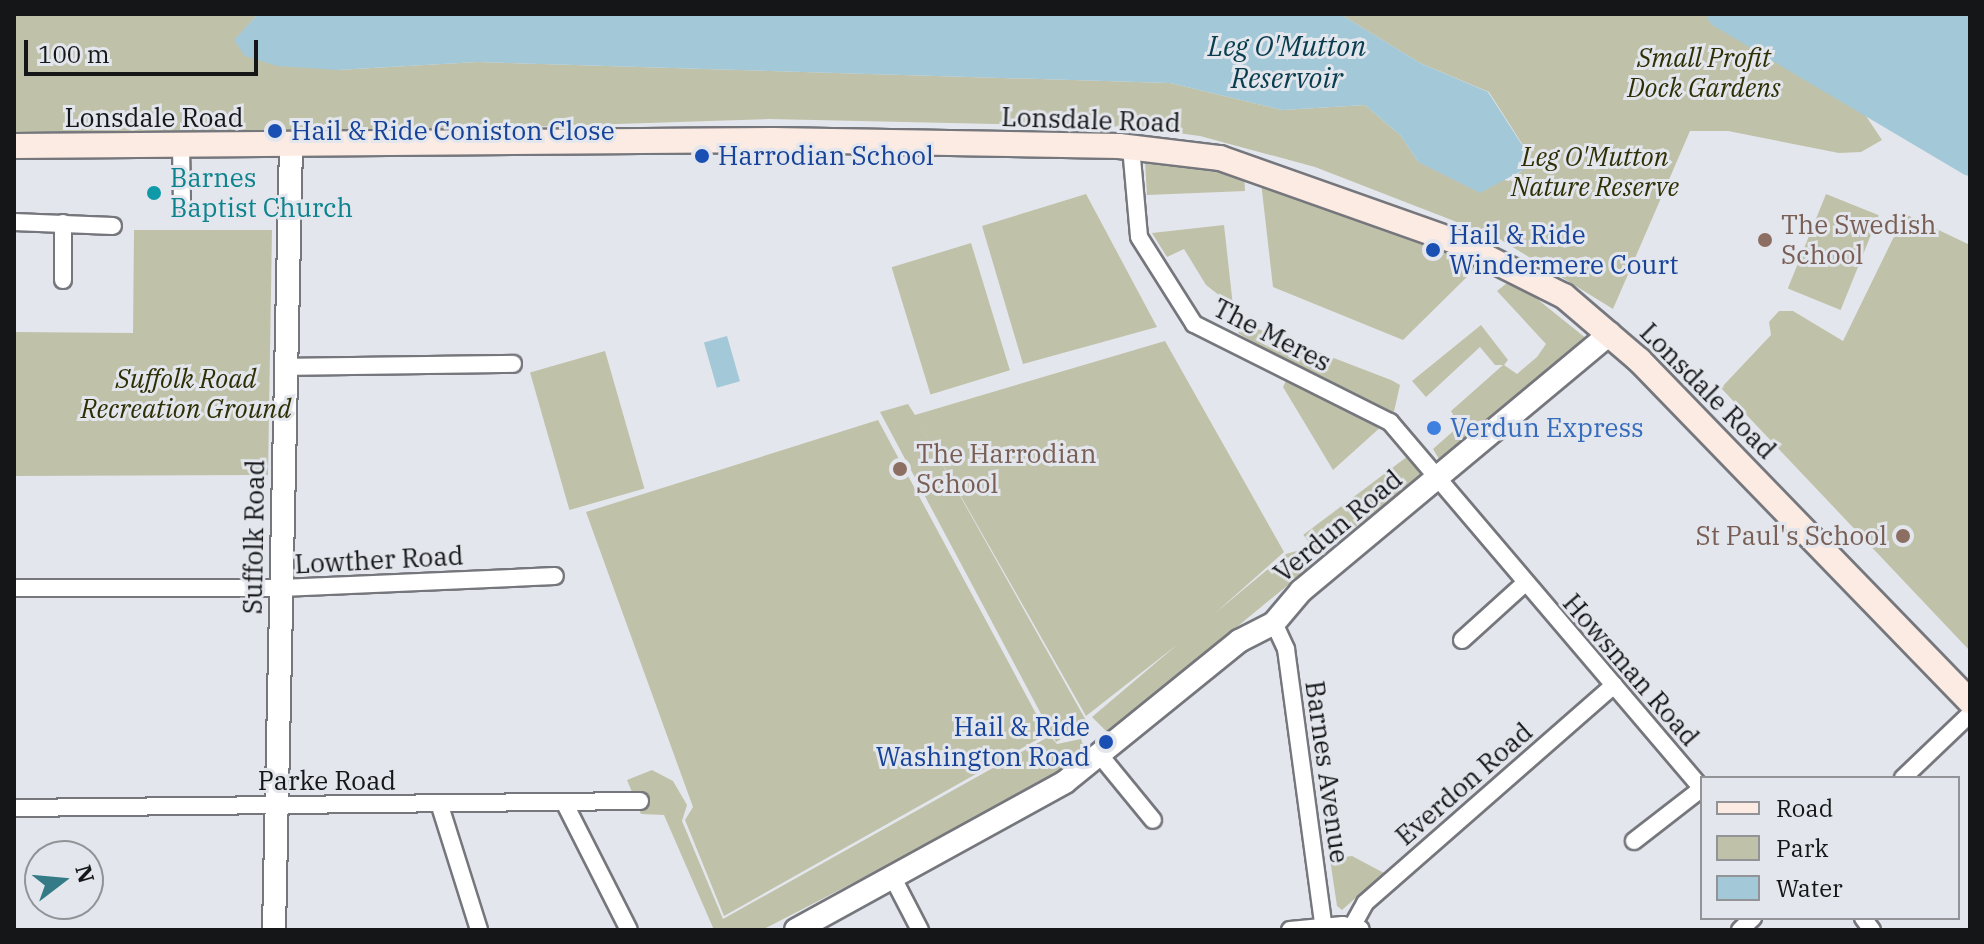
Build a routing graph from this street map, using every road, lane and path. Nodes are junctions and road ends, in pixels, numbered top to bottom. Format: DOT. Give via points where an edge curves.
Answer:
graph roads {
  1 [pos="181,145"];
  2 [pos="14,146"];
  3 [pos="291,146"];
  4 [pos="1131,147"];
  5 [pos="182,203"];
  6 [pos="14,222"];
  7 [pos="63,223"];
  8 [pos="113,226"];
  9 [pos="63,280"];
  10 [pos="1610,334"];
  11 [pos="513,364"];
  12 [pos="285,367"];
  13 [pos="1436,480"];
  14 [pos="555,576"];
  15 [pos="1524,584"];
  16 [pos="14,588"];
  17 [pos="281,588"];
  18 [pos="1274,623"];
  19 [pos="1462,640"];
  20 [pos="1614,685"];
  21 [pos="1970,701"];
  22 [pos="1970,714"];
  23 [pos="1099,754"];
  24 [pos="1905,776"];
  25 [pos="1700,787"];
  26 [pos="1700,791"];
  27 [pos="640,801"];
  28 [pos="277,804"];
  29 [pos="565,804"];
  30 [pos="440,806"];
  31 [pos="14,808"];
  32 [pos="1153,820"];
  33 [pos="1634,841"];
  34 [pos="893,878"];
  35 [pos="1324,928"];
  36 [pos="1357,928"];
  37 [pos="274,930"];
  38 [pos="479,930"];
  39 [pos="629,930"];
  40 [pos="796,930"];
  41 [pos="920,930"];
  42 [pos="1290,930"];
  1 -- 2 [label="main road, Lonsdale Road"];
  1 -- 3 [label="main road, Lonsdale Road"];
  1 -- 5 [label="street"];
  3 -- 4 [label="main road, Lonsdale Road" via="773,140"];
  3 -- 12 [label="street, Suffolk Road"];
  4 -- 10 [label="main road, Lonsdale Road" via="1220,158 1387,214 1523,271"];
  4 -- 13 [label="street, The Meres" via="1139,237 1194,324 1390,422"];
  6 -- 7 [label="street"];
  7 -- 8 [label="street"];
  7 -- 9 [label="street"];
  10 -- 13 [label="street, Verdun Road"];
  10 -- 21 [label="main road, Lonsdale Road"];
  11 -- 12 [label="street"];
  12 -- 17 [label="street, Suffolk Road"];
  13 -- 15 [label="street, Howsman Road"];
  13 -- 18 [label="street, Verdun Road" via="1301,591"];
  14 -- 17 [label="street, Lowther Road"];
  15 -- 19 [label="street"];
  15 -- 20 [label="street, Howsman Road"];
  16 -- 17 [label="street, Lowther Road"];
  17 -- 28 [label="street, Suffolk Road"];
  18 -- 23 [label="street, Verdun Road" via="1239,641"];
  18 -- 35 [label="street, Barnes Avenue" via="1286,649"];
  20 -- 25 [label="street, Howsman Road"];
  20 -- 36 [label="street, Everdon Road" via="1365,903"];
  22 -- 24 [label="street"];
  23 -- 32 [label="street"];
  23 -- 34 [label="street, Verdun Road" via="1040,799"];
  26 -- 33 [label="street, Howsman Road"];
  27 -- 29 [label="street, Parke Road"];
  28 -- 30 [label="street, Parke Road"];
  28 -- 31 [label="street, Parke Road"];
  28 -- 37 [label="street, Suffolk Road"];
  29 -- 30 [label="street, Parke Road"];
  29 -- 39 [label="street"];
  30 -- 38 [label="street"];
  34 -- 40 [label="street, Verdun Road"];
  34 -- 41 [label="street"];
  35 -- 36 [label="street"];
  35 -- 42 [label="street"];
}
